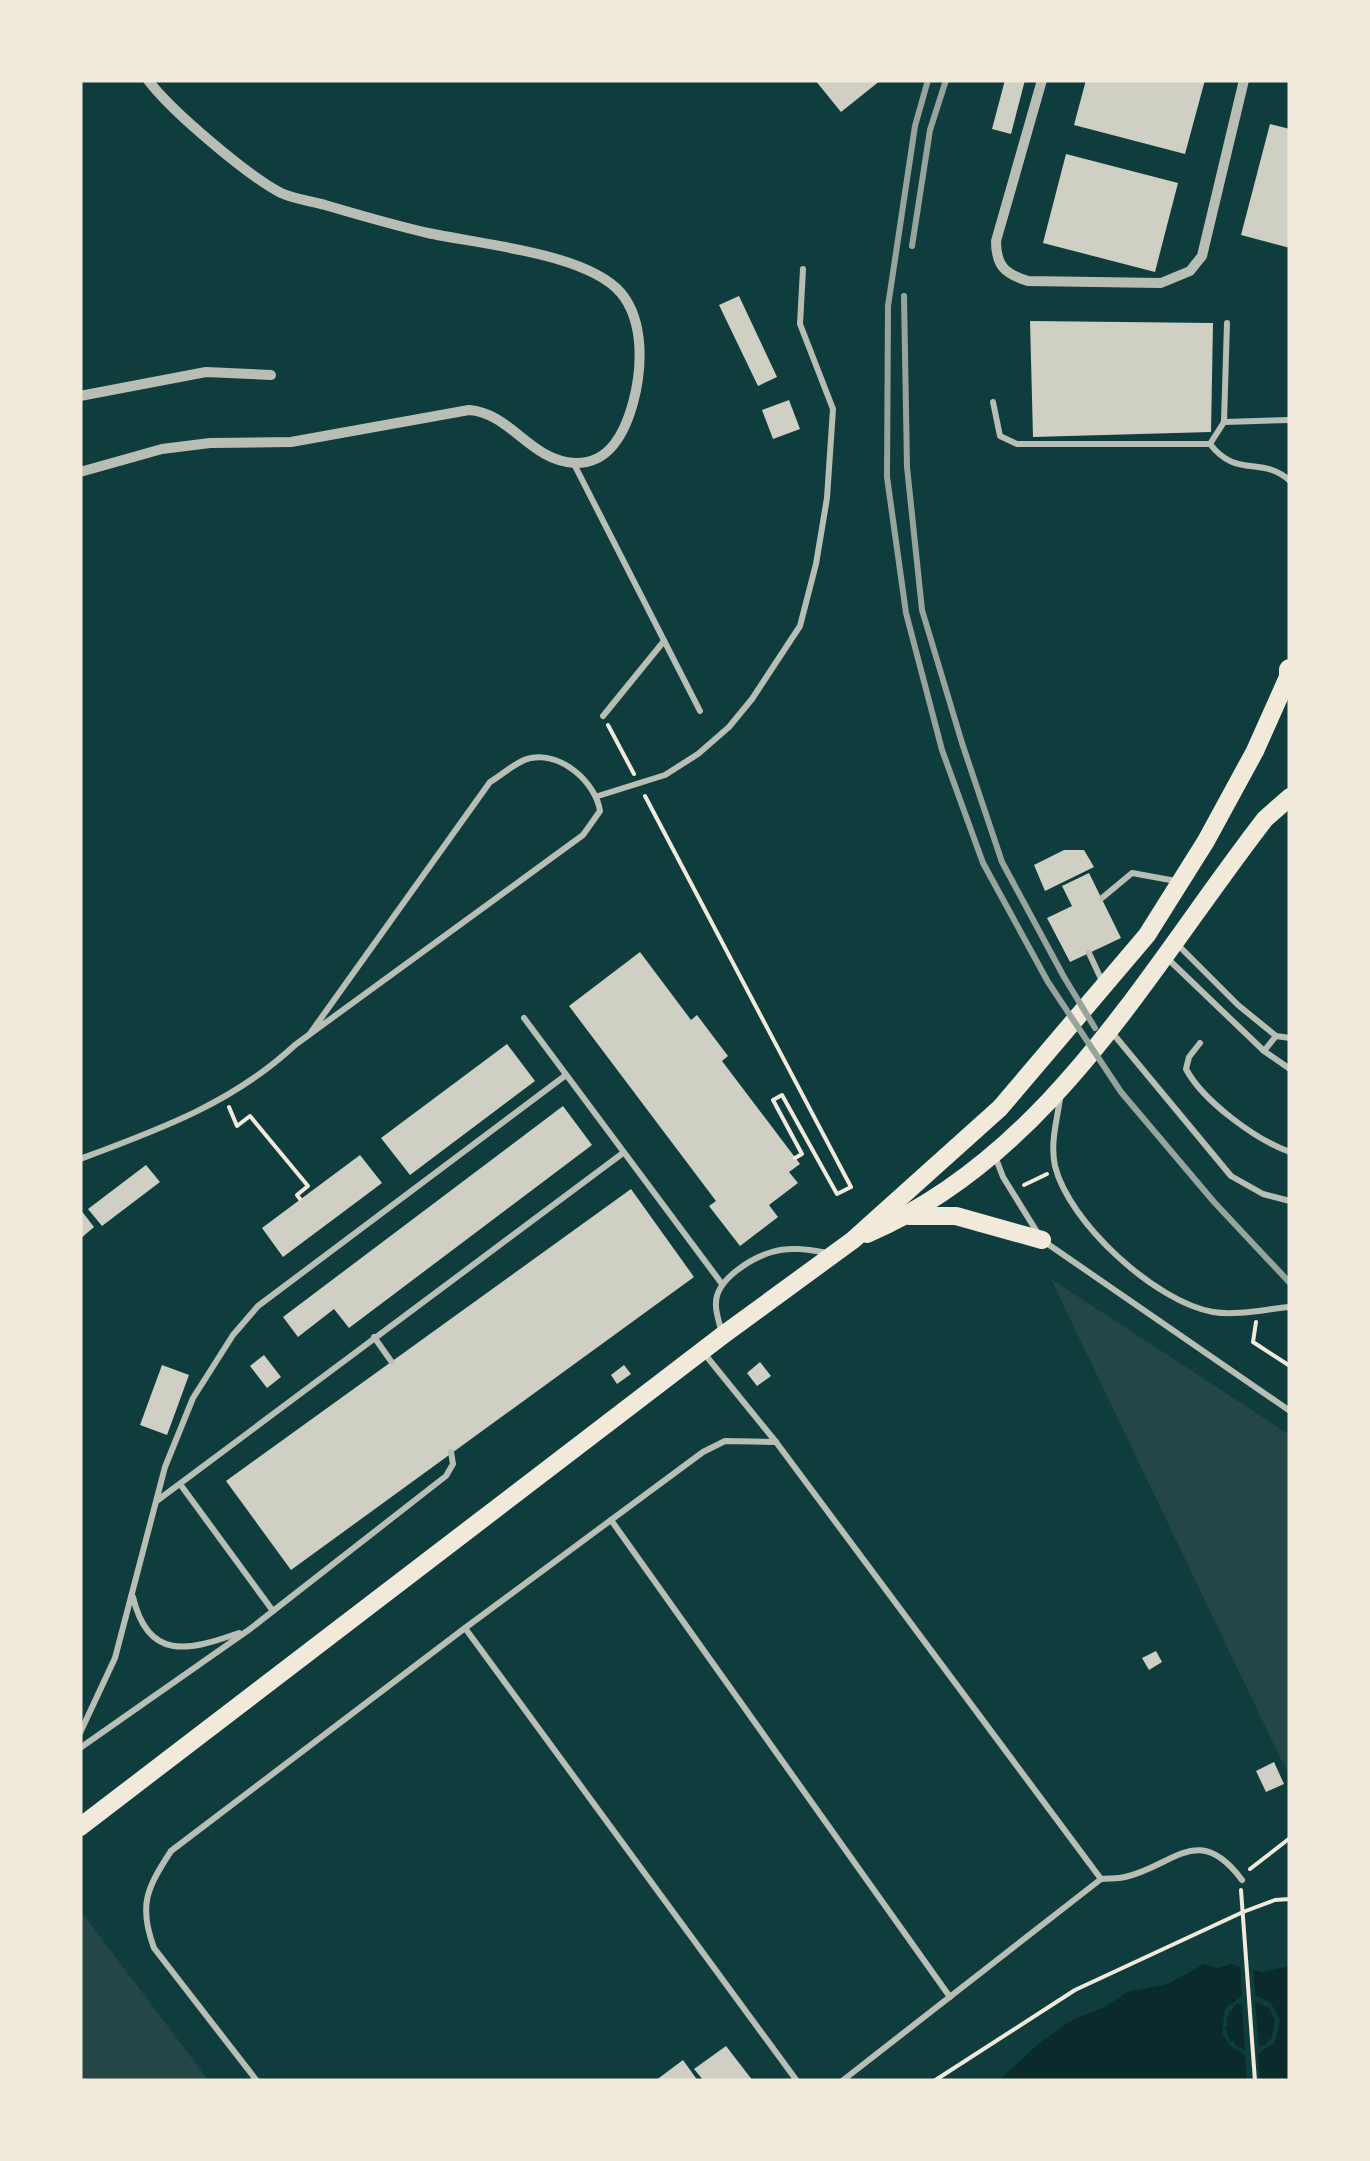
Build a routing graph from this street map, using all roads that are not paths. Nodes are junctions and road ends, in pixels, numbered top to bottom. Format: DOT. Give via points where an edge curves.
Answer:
graph roads {
  1 [pos="148,80"];
  2 [pos="1042,80"];
  3 [pos="1244,80"];
  4 [pos="803,269"];
  5 [pos="1227,323"];
  6 [pos="271,376"];
  7 [pos="80,396"];
  8 [pos="993,402"];
  9 [pos="1290,420"];
  10 [pos="1224,422"];
  11 [pos="1210,444"];
  12 [pos="573,463"];
  13 [pos="80,472"];
  14 [pos="1290,480"];
  15 [pos="664,640"];
  16 [pos="1289,677"];
  17 [pos="700,712"];
  18 [pos="604,716"];
  19 [pos="598,796"];
  20 [pos="1290,798"];
  21 [pos="1180,882"];
  22 [pos="1102,898"];
  23 [pos="1169,948"];
  24 [pos="1089,953"];
  25 [pos="1105,986"];
  26 [pos="524,1018"];
  27 [pos="1109,1029"];
  28 [pos="309,1035"];
  29 [pos="1276,1036"];
  30 [pos="1290,1038"];
  31 [pos="1200,1043"];
  32 [pos="1264,1051"];
  33 [pos="1290,1069"];
  34 [pos="566,1075"];
  35 [pos="1061,1092"];
  36 [pos="1000,1108"];
  37 [pos="1290,1152"];
  38 [pos="623,1153"];
  39 [pos="994,1156"];
  40 [pos="80,1159"];
  41 [pos="1290,1201"];
  42 [pos="909,1216"];
  43 [pos="853,1240"];
  44 [pos="1042,1240"];
  45 [pos="834,1255"];
  46 [pos="722,1284"];
  47 [pos="1290,1307"];
  48 [pos="722,1335"];
  49 [pos="374,1336"];
  50 [pos="702,1351"];
  51 [pos="391,1361"];
  52 [pos="1290,1411"];
  53 [pos="776,1442"];
  54 [pos="451,1452"];
  55 [pos="180,1484"];
  56 [pos="158,1500"];
  57 [pos="611,1520"];
  58 [pos="133,1596"];
  59 [pos="273,1611"];
  60 [pos="465,1628"];
  61 [pos="250,1629"];
  62 [pos="80,1733"];
  63 [pos="80,1748"];
  64 [pos="80,1827"];
  65 [pos="1101,1879"];
  66 [pos="1242,1880"];
  67 [pos="950,1997"];
  68 [pos="257,2081"];
  69 [pos="797,2081"];
  70 [pos="842,2081"];
  1 -- 12 [label="street" via="229,156 282,193 570,263 621,294 640,347 633,400 606,454"];
  2 -- 3 [label="street" via="996,241 1000,266 1028,281 1161,283 1190,271 1202,256"];
  4 -- 19 [label="lane" via="800,324 833,409 827,498 800,626 752,699 698,754 665,775"];
  5 -- 10 [label="lane"];
  6 -- 7 [label="street" via="206,372"];
  8 -- 11 [label="lane" via="1000,436 1017,444"];
  9 -- 10 [label="lane"];
  10 -- 11 [label="lane"];
  11 -- 14 [label="lane" via="1232,465 1271,469"];
  12 -- 13 [label="street" via="530,446 487,412 469,410 291,442 162,449"];
  12 -- 15 [label="lane"];
  15 -- 17 [label="lane"];
  15 -- 18 [label="lane"];
  16 -- 21 [label="main road"];
  19 -- 28 [label="lane" via="600,811 583,834"];
  19 -- 28 [label="lane" via="554,759 529,758 490,782"];
  20 -- 23 [label="main road" via="1265,818"];
  21 -- 22 [label="lane" via="1132,873"];
  21 -- 25 [label="main road"];
  23 -- 27 [label="main road"];
  23 -- 29 [label="lane"];
  23 -- 32 [label="lane"];
  24 -- 25 [label="lane"];
  25 -- 36 [label="main road"];
  26 -- 34 [label="lane"];
  27 -- 35 [label="main road"];
  27 -- 41 [label="lane" via="1232,1176"];
  28 -- 40 [label="lane" via="226,1098"];
  29 -- 30 [label="lane"];
  29 -- 32 [label="lane"];
  31 -- 37 [label="lane" via="1186,1070 1195,1086 1268,1144"];
  32 -- 33 [label="lane"];
  34 -- 38 [label="lane"];
  34 -- 56 [label="lane" via="258,1306 193,1398"];
  35 -- 39 [label="main road"];
  35 -- 47 [label="lane" via="1052,1148 1056,1170 1070,1204 1111,1250 1167,1293 1212,1312"];
  36 -- 39 [label="main road"];
  36 -- 43 [label="main road"];
  38 -- 46 [label="lane"];
  38 -- 49 [label="lane"];
  39 -- 42 [label="main road"];
  39 -- 44 [label="lane"];
  42 -- 43 [label="main road"];
  42 -- 44 [label="main road" via="956,1216"];
  43 -- 45 [label="main road"];
  44 -- 52 [label="lane"];
  45 -- 46 [label="lane" via="774,1251"];
  45 -- 48 [label="main road"];
  46 -- 48 [label="lane" via="716,1303"];
  48 -- 50 [label="main road"];
  49 -- 51 [label="lane"];
  49 -- 55 [label="lane"];
  50 -- 53 [label="lane"];
  50 -- 64 [label="main road"];
  53 -- 57 [label="lane" via="725,1441"];
  53 -- 65 [label="lane"];
  54 -- 59 [label="lane" via="446,1476"];
  55 -- 56 [label="lane"];
  55 -- 59 [label="lane"];
  56 -- 58 [label="lane"];
  57 -- 60 [label="lane"];
  57 -- 67 [label="lane"];
  58 -- 61 [label="lane" via="140,1625 156,1640 180,1647"];
  58 -- 62 [label="lane"];
  59 -- 61 [label="lane"];
  60 -- 68 [label="lane" via="171,1851 151,1881 145,1922 154,1948"];
  60 -- 69 [label="lane"];
  61 -- 63 [label="lane"];
  65 -- 66 [label="lane" via="1126,1877 1201,1850 1222,1858"];
  65 -- 67 [label="lane"];
  67 -- 70 [label="lane"];
}
